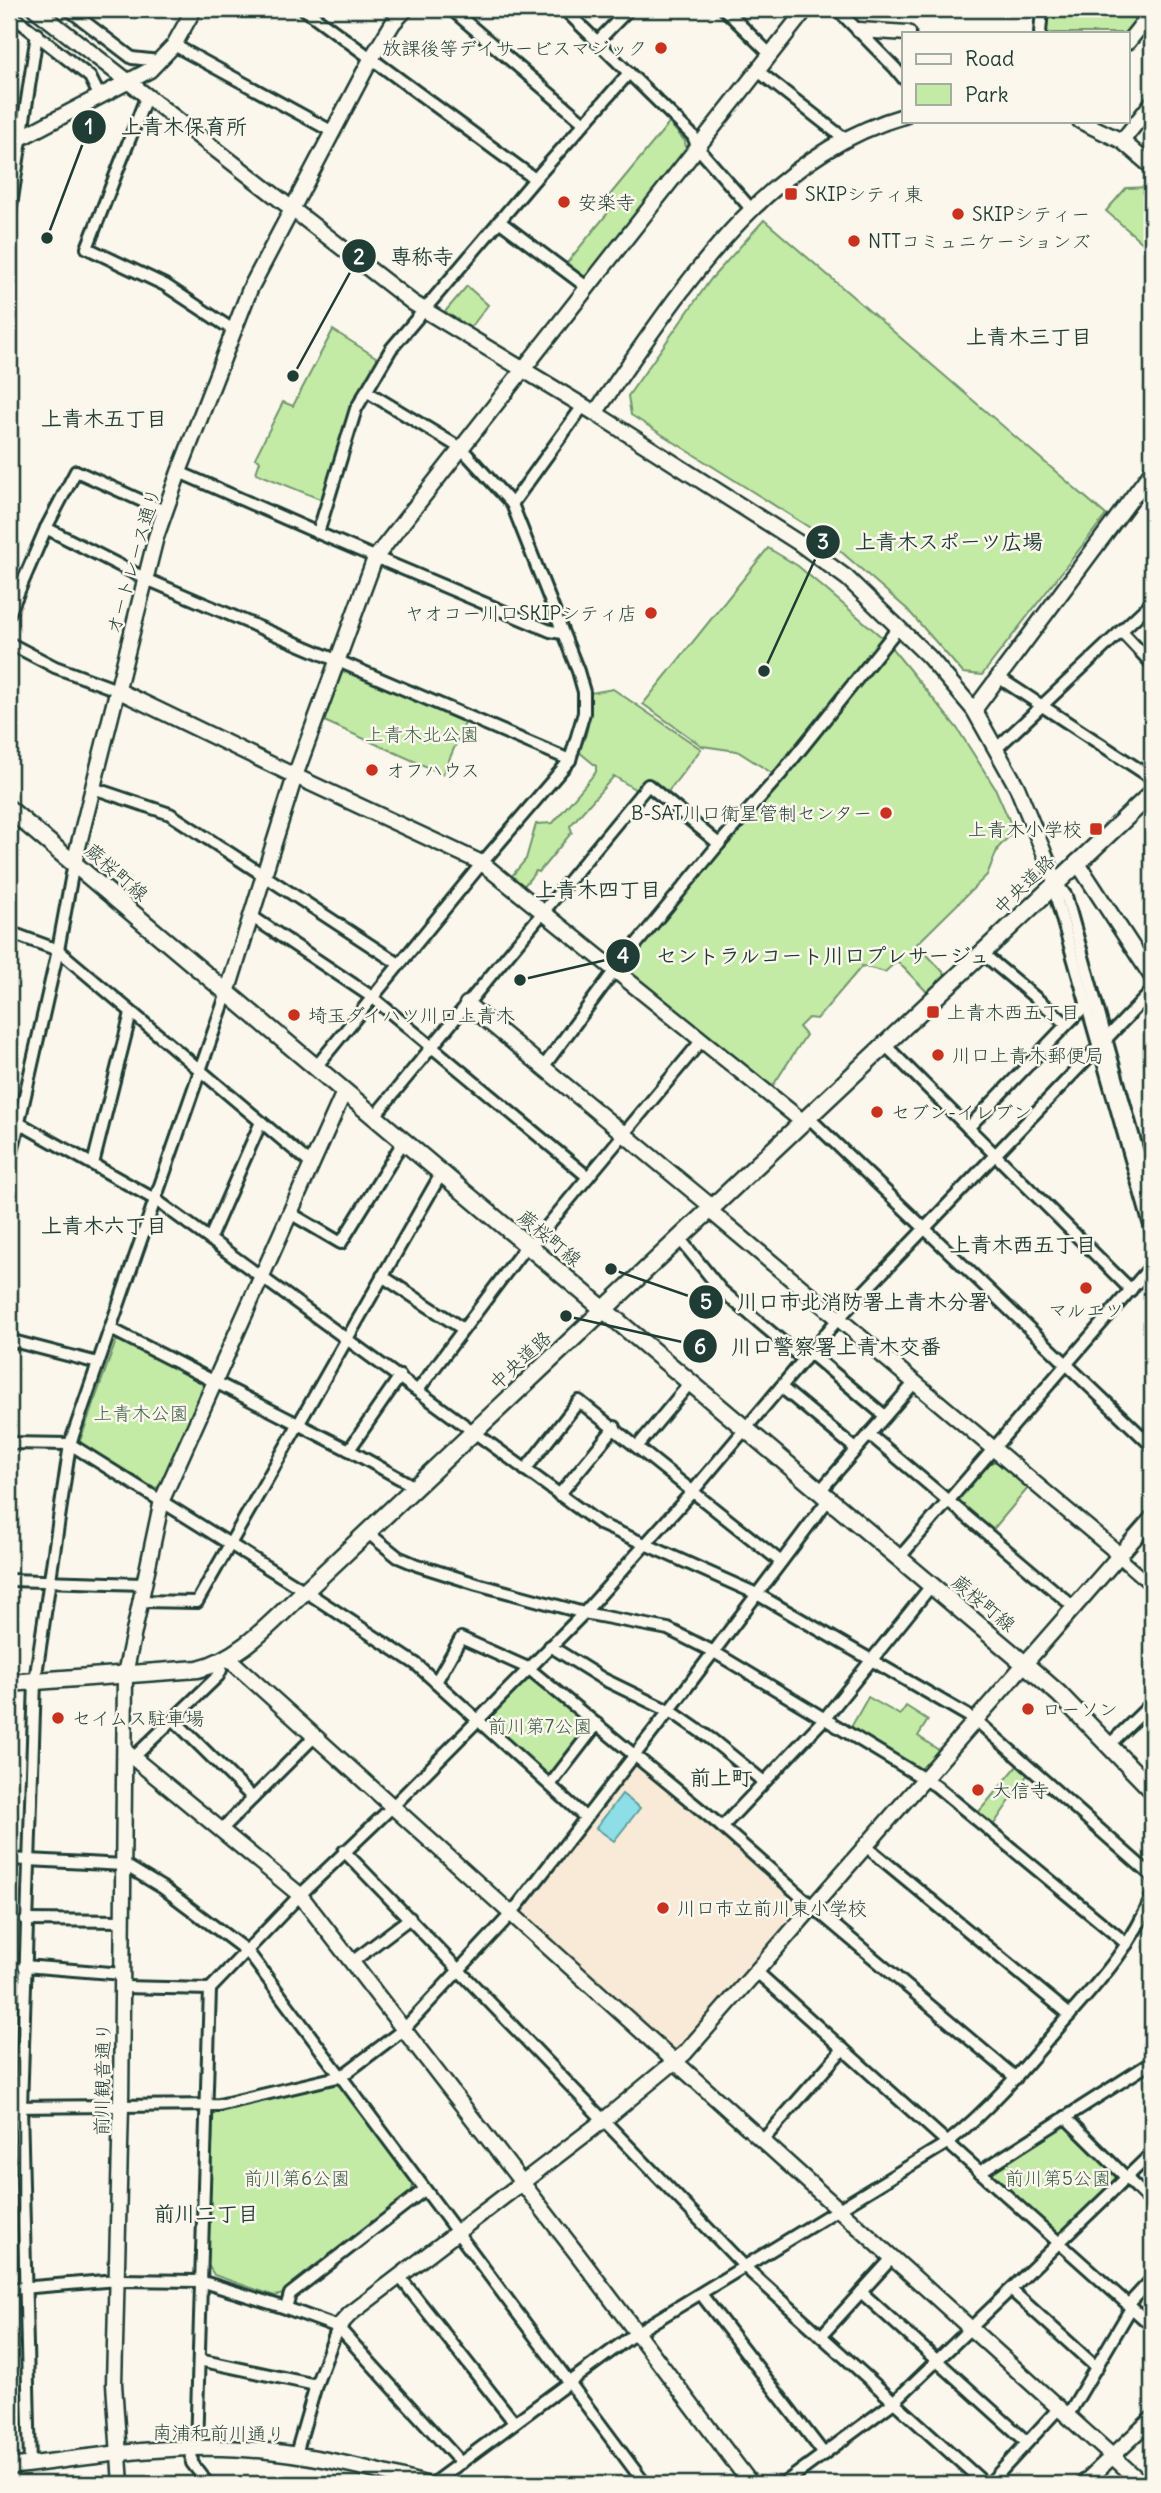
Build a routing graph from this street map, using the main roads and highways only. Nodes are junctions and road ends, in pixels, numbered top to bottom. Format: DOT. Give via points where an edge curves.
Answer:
graph roads {
  1 [pos="1152,793"];
  2 [pos="9,809"];
  3 [pos="604,1310"];
  4 [pos="9,1683"];
  5 [pos="1152,1790"];
  1 -- 3 [label="main road, 中央道路"];
  2 -- 3 [label="main road, 蕨桜町線"];
  3 -- 4 [label="main road, 中央道路" via="305,1591 223,1660 198,1669"];
  3 -- 5 [label="main road, 蕨桜町線" via="1026,1665"];
}
